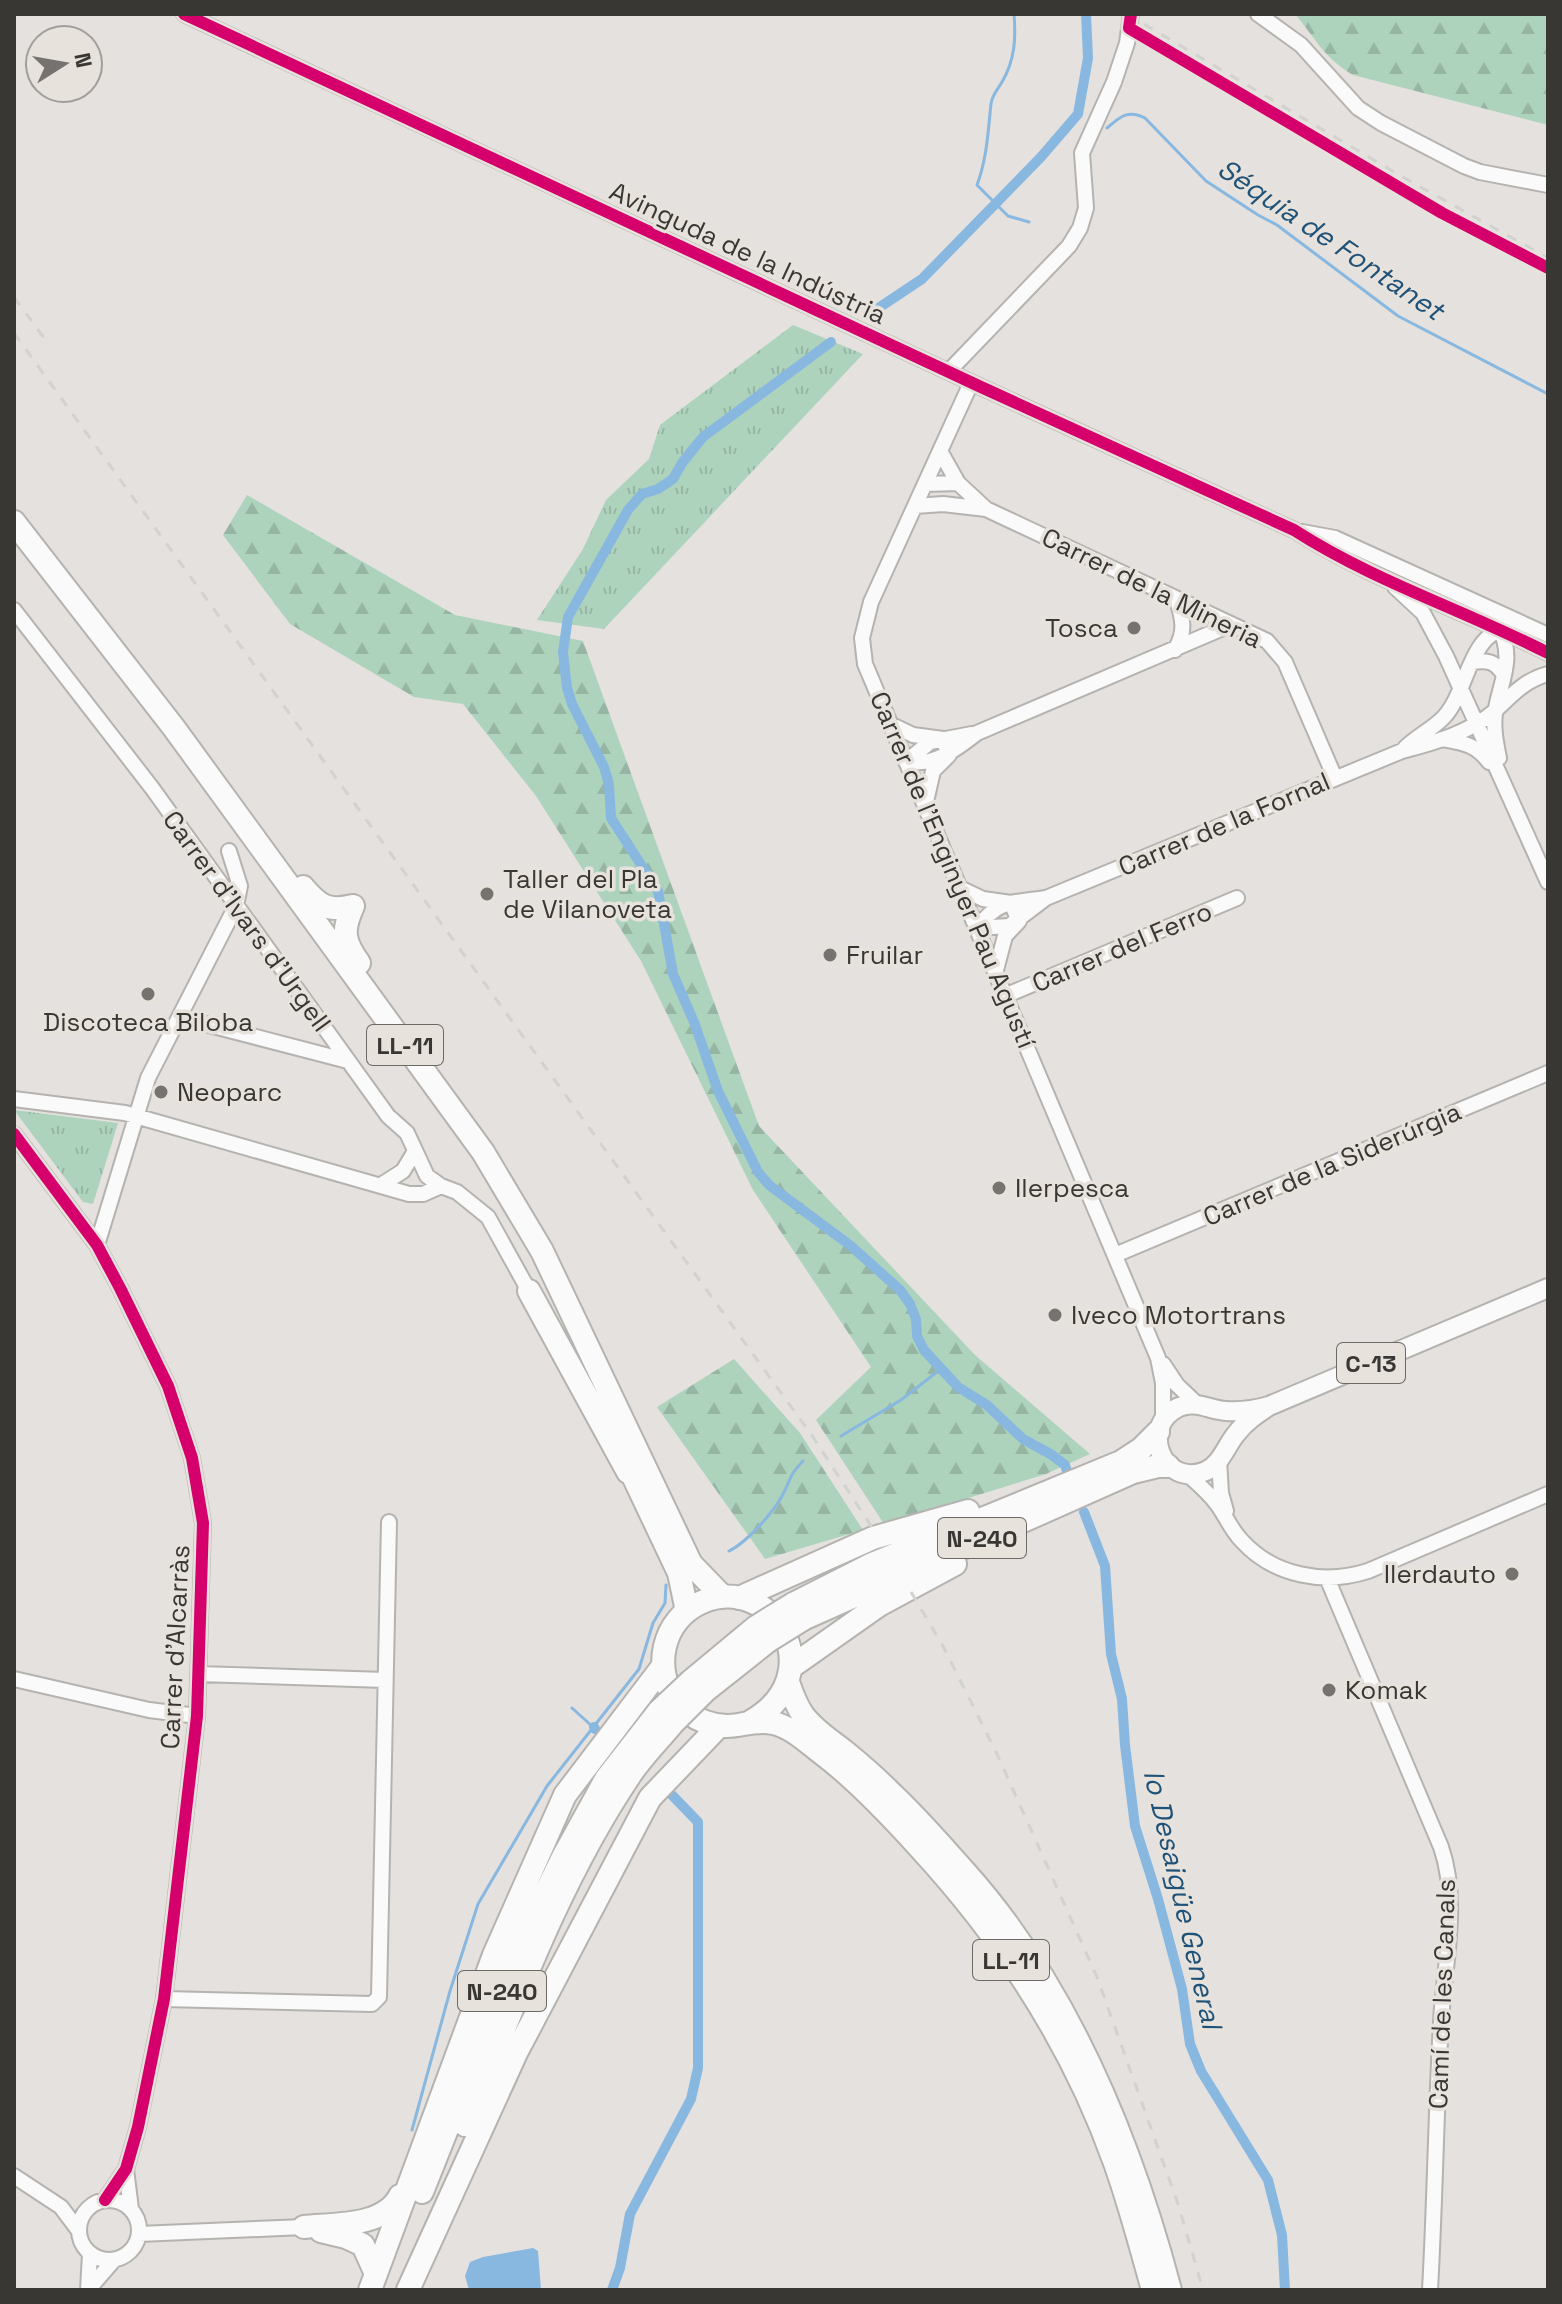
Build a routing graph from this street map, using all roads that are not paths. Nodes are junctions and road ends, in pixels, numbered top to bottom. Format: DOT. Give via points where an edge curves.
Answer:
graph roads {
  1 [pos="184,14"];
  2 [pos="1131,14"];
  3 [pos="1258,14"];
  4 [pos="1548,185"];
  5 [pos="949,371"];
  6 [pos="971,383"];
  7 [pos="940,451"];
  8 [pos="958,483"];
  9 [pos="925,484"];
  10 [pos="943,504"];
  11 [pos="915,506"];
  12 [pos="986,509"];
  13 [pos="14,522"];
  14 [pos="1294,530"];
  15 [pos="14,544"];
  16 [pos="1387,579"];
  17 [pos="1177,600"];
  18 [pos="1489,608"];
  19 [pos="14,610"];
  20 [pos="1523,624"];
  21 [pos="1230,625"];
  22 [pos="1501,629"];
  23 [pos="1548,635"];
  24 [pos="1175,650"];
  25 [pos="1548,653"];
  26 [pos="1472,662"];
  27 [pos="1548,674"];
  28 [pos="1504,675"];
  29 [pos="1461,688"];
  30 [pos="1496,710"];
  31 [pos="1476,722"];
  32 [pos="890,724"];
  33 [pos="1435,724"];
  34 [pos="977,733"];
  35 [pos="943,739"];
  36 [pos="1442,740"];
  37 [pos="1402,751"];
  38 [pos="949,755"];
  39 [pos="906,762"];
  40 [pos="1335,778"];
  41 [pos="1504,781"];
  42 [pos="925,807"];
  43 [pos="263,850"];
  44 [pos="229,851"];
  45 [pos="1547,879"];
  46 [pos="960,888"];
  47 [pos="1046,898"];
  48 [pos="1237,898"];
  49 [pos="1011,903"];
  50 [pos="236,906"];
  51 [pos="1019,921"];
  52 [pos="977,928"];
  53 [pos="996,970"];
  54 [pos="1007,995"];
  55 [pos="181,1015"];
  56 [pos="385,1018"];
  57 [pos="348,1061"];
  58 [pos="1548,1073"];
  59 [pos="14,1099"];
  60 [pos="135,1115"];
  61 [pos="14,1134"];
  62 [pos="415,1151"];
  63 [pos="381,1185"];
  64 [pos="441,1186"];
  65 [pos="97,1245"];
  66 [pos="1115,1255"];
  67 [pos="1548,1288"];
  68 [pos="529,1291"];
  69 [pos="1158,1358"];
  70 [pos="1203,1406"];
  71 [pos="1269,1406"];
  72 [pos="1160,1427"];
  73 [pos="1222,1454"];
  74 [pos="1177,1470"];
  75 [pos="1068,1493"];
  76 [pos="640,1494"];
  77 [pos="1548,1494"];
  78 [pos="389,1522"];
  79 [pos="1231,1527"];
  80 [pos="1327,1578"];
  81 [pos="731,1597"];
  82 [pos="687,1611"];
  83 [pos="799,1611"];
  84 [pos="663,1666"];
  85 [pos="198,1674"];
  86 [pos="790,1674"];
  87 [pos="14,1679"];
  88 [pos="385,1680"];
  89 [pos="197,1716"];
  90 [pos="666,1717"];
  91 [pos="750,1722"];
  92 [pos="719,1726"];
  93 [pos="164,1999"];
  94 [pos="418,2159"];
  95 [pos="126,2169"];
  96 [pos="14,2176"];
  97 [pos="105,2200"];
  98 [pos="61,2207"];
  99 [pos="131,2209"];
  100 [pos="86,2210"];
  101 [pos="304,2227"];
  102 [pos="79,2231"];
  103 [pos="139,2234"];
  104 [pos="90,2254"];
  105 [pos="114,2260"];
  106 [pos="376,2285"];
  107 [pos="88,2290"];
  108 [pos="401,2290"];
  109 [pos="409,2290"];
  110 [pos="1153,2290"];
  111 [pos="1170,2290"];
  112 [pos="1430,2290"];
  1 -- 5 [label="street, Avinguda de la Indústria"];
  2 -- 5 [label="street" via="1119,68 1082,153 1087,199 1080,228 1069,246"];
  3 -- 4 [label="street" via="1301,45 1358,108 1381,123 1472,169"];
  5 -- 6 [label="street, Avinguda de la Indústria"];
  6 -- 7 [label="street, Carrer de l'Enginyer Pau Agustí"];
  6 -- 14 [label="street, Avinguda de la Indústria"];
  7 -- 8 [label="street, Carrer de la Mineria"];
  7 -- 9 [label="street, Carrer de l'Enginyer Pau Agustí"];
  8 -- 9 [label="street"];
  8 -- 12 [label="street, Carrer de la Mineria"];
  9 -- 10 [label="street"];
  9 -- 11 [label="street, Carrer de l'Enginyer Pau Agustí"];
  10 -- 11 [label="street, Carrer de la Mineria"];
  10 -- 12 [label="street, Carrer de la Mineria"];
  11 -- 32 [label="street, Carrer de l'Enginyer Pau Agustí" via="871,602 862,638 865,664"];
  12 -- 17 [label="street, Carrer de la Mineria"];
  13 -- 43 [label="highway, LL-11"];
  14 -- 16 [label="street, Avinguda de la Indústria"];
  14 -- 18 [label="street, Avinguda de la Indústria" via="1335,538"];
  15 -- 76 [label="highway, LL-11" via="228,822 470,1159 532,1263"];
  16 -- 22 [label="street, Avinguda de la Indústria"];
  16 -- 29 [label="street" via="1423,613"];
  17 -- 21 [label="street, Carrer de la Mineria"];
  17 -- 24 [label="street" via="1184,626"];
  18 -- 20 [label="street, Avinguda de la Indústria"];
  18 -- 22 [label="street"];
  19 -- 50 [label="street, Carrer d'Ivars d'Urgell"];
  20 -- 22 [label="street"];
  20 -- 23 [label="street, Avinguda de la Indústria"];
  21 -- 24 [label="street"];
  21 -- 40 [label="street, Carrer de la Mineria" via="1278,650"];
  22 -- 25 [label="street, Avinguda de la Indústria"];
  22 -- 26 [label="street, Carrer de la Fornal" via="1484,642"];
  22 -- 28 [label="street" via="1507,645"];
  24 -- 34 [label="street"];
  26 -- 28 [label="street" via="1497,664"];
  26 -- 29 [label="street, Carrer de la Fornal"];
  27 -- 30 [label="street, Carrer de la Fornal" via="1522,685"];
  28 -- 30 [label="street"];
  29 -- 31 [label="street"];
  29 -- 33 [label="street, Carrer de la Fornal"];
  30 -- 31 [label="street, Carrer de la Fornal"];
  30 -- 41 [label="street" via="1494,737"];
  31 -- 36 [label="street, Carrer de la Fornal"];
  31 -- 41 [label="street"];
  32 -- 35 [label="street" via="913,735"];
  32 -- 39 [label="street, Carrer de l'Enginyer Pau Agustí"];
  33 -- 36 [label="street"];
  33 -- 37 [label="street, Carrer de la Fornal"];
  34 -- 35 [label="street"];
  34 -- 38 [label="street"];
  35 -- 38 [label="street"];
  35 -- 39 [label="street" via="924,745"];
  36 -- 37 [label="street, Carrer de la Fornal"];
  36 -- 41 [label="street" via="1480,749"];
  37 -- 40 [label="street, Carrer de la Fornal"];
  38 -- 39 [label="street"];
  38 -- 42 [label="street" via="933,771"];
  39 -- 42 [label="street, Carrer de l'Enginyer Pau Agustí"];
  40 -- 47 [label="street, Carrer de la Fornal"];
  41 -- 45 [label="street"];
  42 -- 46 [label="street, Carrer de l'Enginyer Pau Agustí"];
  43 -- 56 [label="highway, LL-11"];
  43 -- 56 [label="highway" via="280,859 323,907 353,906 345,925 348,944 376,988"];
  44 -- 50 [label="street" via="240,886"];
  46 -- 49 [label="street, Carrer de la Fornal" via="983,899"];
  46 -- 52 [label="street, Carrer de l'Enginyer Pau Agustí"];
  47 -- 49 [label="street, Carrer de la Fornal"];
  47 -- 51 [label="street, Carrer de la Fornal"];
  48 -- 54 [label="street, Carrer del Ferro"];
  49 -- 51 [label="street"];
  49 -- 52 [label="street, Carrer de la Fornal" via="994,908"];
  50 -- 55 [label="street"];
  50 -- 57 [label="street, Carrer d'Ivars d'Urgell"];
  51 -- 52 [label="street"];
  51 -- 53 [label="street, Carrer de la Fornal" via="1005,936"];
  52 -- 53 [label="street, Carrer de l'Enginyer Pau Agustí"];
  53 -- 54 [label="street, Carrer de l'Enginyer Pau Agustí"];
  54 -- 66 [label="street, Carrer de l'Enginyer Pau Agustí"];
  55 -- 57 [label="street"];
  55 -- 60 [label="street"];
  56 -- 81 [label="highway, LL-11" via="511,1196 691,1564"];
  57 -- 62 [label="street, Carrer d'Ivars d'Urgell" via="407,1133"];
  58 -- 66 [label="street, Carrer de la Siderúrgia"];
  59 -- 60 [label="street"];
  60 -- 63 [label="street"];
  60 -- 65 [label="street"];
  61 -- 65 [label="street, Carrer d'Alcarràs"];
  62 -- 63 [label="street" via="403,1171"];
  62 -- 64 [label="street, Carrer d'Ivars d'Urgell" via="427,1176"];
  63 -- 64 [label="street" via="416,1196"];
  64 -- 68 [label="street, Carrer d'Ivars d'Urgell" via="488,1217"];
  65 -- 85 [label="street, Carrer d'Alcarràs" via="168,1386 192,1458 203,1523"];
  66 -- 69 [label="street, Carrer de l'Enginyer Pau Agustí"];
  67 -- 71 [label="main road, C-13"];
  68 -- 76 [label="highway"];
  69 -- 70 [label="street, Carrer de l'Enginyer Pau Agustí" via="1177,1385"];
  69 -- 72 [label="street, Carrer de l'Enginyer Pau Agustí" via="1163,1383"];
  70 -- 71 [label="main road, C-13" via="1241,1411"];
  70 -- 72 [label="main road" via="1174,1410"];
  70 -- 73 [label="main road" via="1222,1425"];
  71 -- 73 [label="main road, C-13" via="1243,1426"];
  72 -- 74 [label="main road" via="1158,1449"];
  72 -- 75 [label="highway, N-240" via="1133,1455"];
  73 -- 74 [label="main road, C-13" via="1208,1470"];
  73 -- 79 [label="street" via="1221,1493"];
  74 -- 75 [label="highway, N-240" via="1158,1466"];
  74 -- 79 [label="street" via="1206,1491"];
  75 -- 81 [label="highway, N-240" via="873,1538"];
  75 -- 83 [label="highway, N-240" via="892,1577"];
  75 -- 83 [label="highway, N-240" via="870,1565"];
  75 -- 86 [label="highway, N-240" via="879,1605"];
  76 -- 82 [label="highway, LL-11" via="679,1573"];
  77 -- 80 [label="street" via="1368,1571"];
  78 -- 88 [label="street"];
  79 -- 80 [label="street" via="1273,1563"];
  80 -- 112 [label="street, Camí de les Canals" via="1448,1872"];
  81 -- 82 [label="highway" via="710,1599"];
  81 -- 86 [label="highway, LL-11" via="761,1606 778,1622 789,1643"];
  82 -- 84 [label="highway" via="668,1635"];
  83 -- 90 [label="highway, N-240, bridge" via="762,1634"];
  84 -- 92 [label="highway" via="680,1706"];
  84 -- 94 [label="highway, N-240" via="565,1795 494,1955"];
  85 -- 88 [label="street"];
  85 -- 89 [label="street, Carrer d'Alcarràs"];
  86 -- 91 [label="highway" via="780,1699"];
  86 -- 111 [label="highway, LL-11" via="795,1701 811,1725 912,1812 968,1874 1032,1963 1097,2079 1122,2138"];
  87 -- 89 [label="street"];
  88 -- 93 [label="street" via="376,2002"];
  89 -- 93 [label="street, Carrer d'Alcarràs"];
  90 -- 106 [label="highway, N-240" via="606,1779 563,1857 521,1943"];
  90 -- 108 [label="highway, N-240" via="587,1846 546,1929"];
  91 -- 92 [label="highway, LL-11"];
  91 -- 110 [label="highway, LL-11" via="788,1728 833,1762 956,1887 1010,1958 1057,2035 1095,2114"];
  92 -- 109 [label="highway, N-240" via="650,1798 516,2053"];
  93 -- 95 [label="street, Carrer d'Alcarràs"];
  94 -- 101 [label="highway" via="394,2206 379,2216"];
  94 -- 106 [label="highway, N-240"];
  95 -- 97 [label="street, Carrer d'Alcarràs"];
  95 -- 99 [label="street, Carrer d'Alcarràs"];
  96 -- 98 [label="street"];
  97 -- 99 [label="street"];
  97 -- 100 [label="street"];
  98 -- 100 [label="street"];
  98 -- 102 [label="street"];
  99 -- 103 [label="street"];
  100 -- 102 [label="street"];
  101 -- 103 [label="street"];
  101 -- 106 [label="highway" via="363,2245"];
  102 -- 104 [label="street"];
  103 -- 105 [label="street" via="135,2246"];
  104 -- 105 [label="street"];
  104 -- 107 [label="street"];
  105 -- 107 [label="street"];
}
